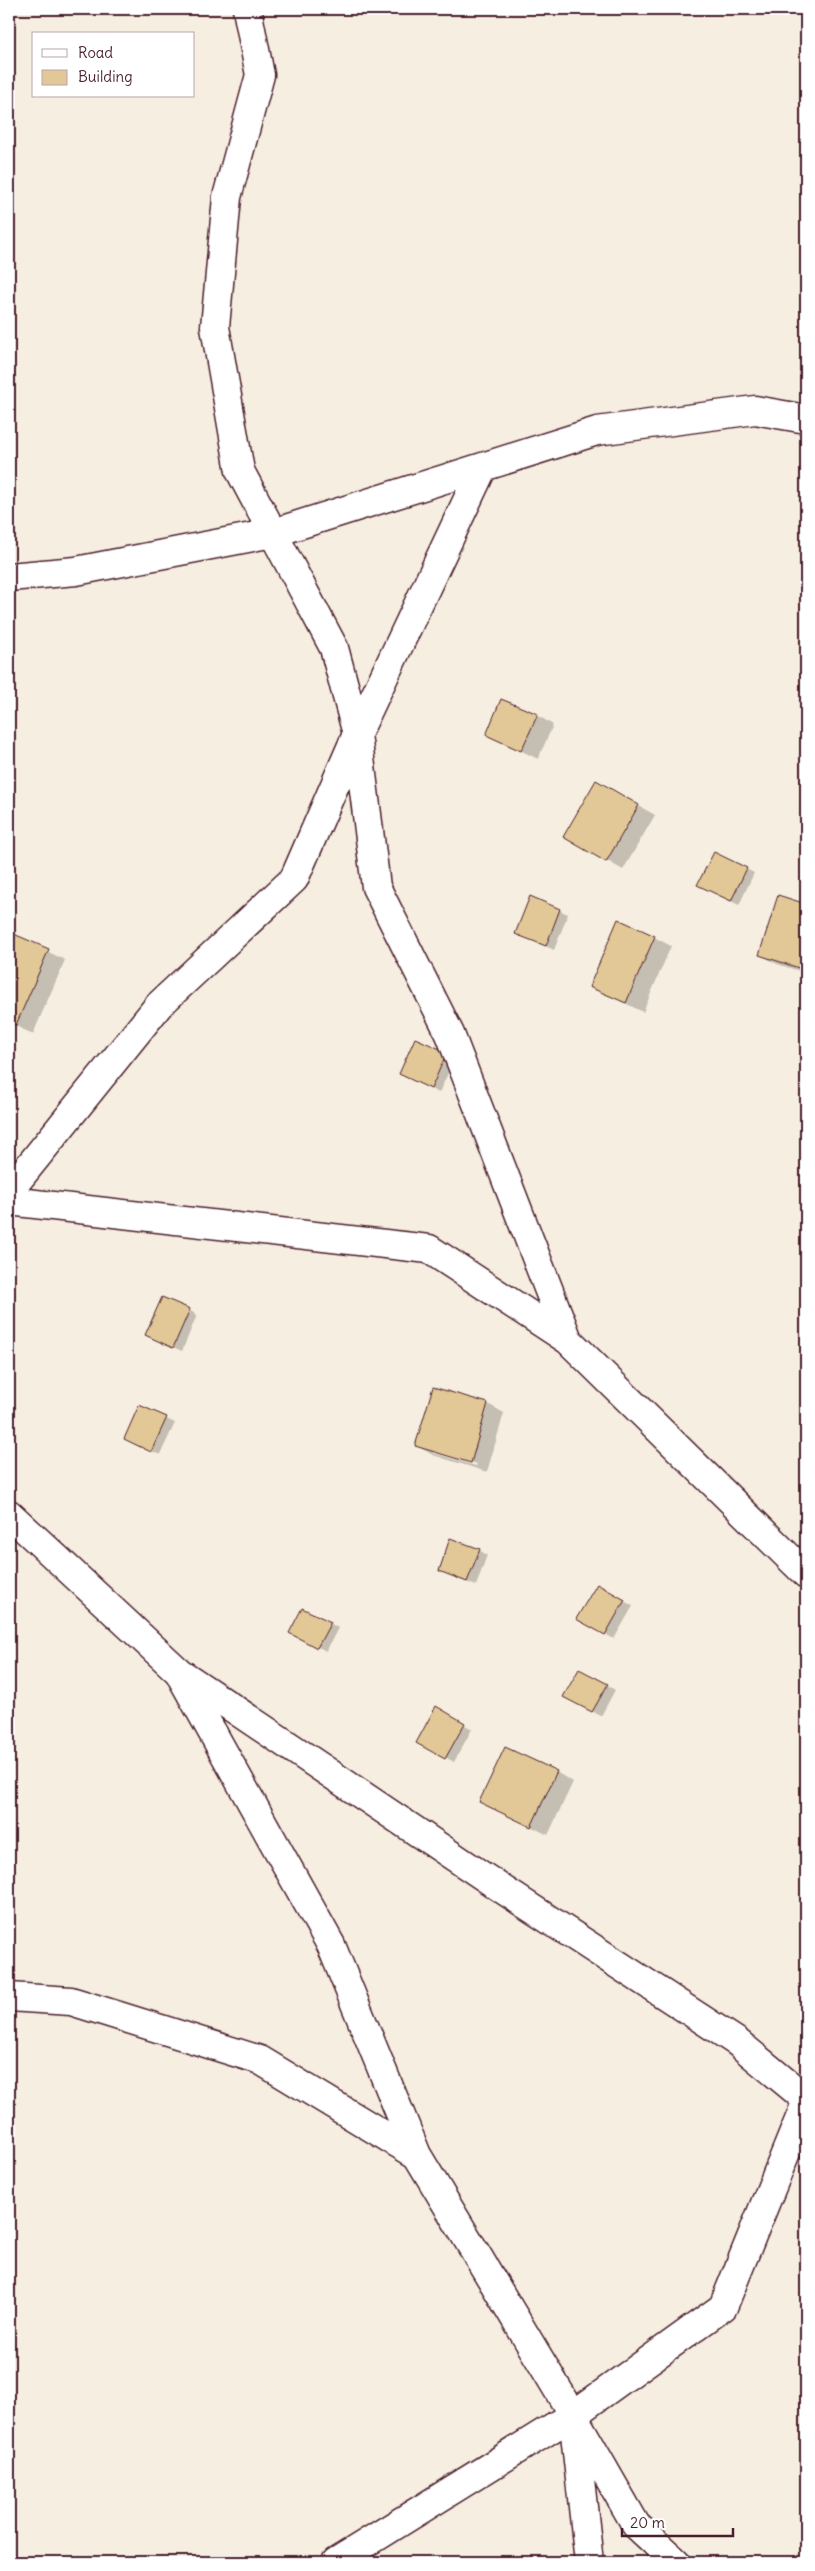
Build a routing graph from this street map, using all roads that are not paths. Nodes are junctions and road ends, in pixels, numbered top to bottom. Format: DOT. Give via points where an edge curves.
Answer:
graph roads {
  1 [pos="247,9"];
  2 [pos="806,419"];
  3 [pos="483,467"];
  4 [pos="273,533"];
  5 [pos="9,577"];
  6 [pos="357,734"];
  7 [pos="9,1191"];
  8 [pos="9,1201"];
  9 [pos="568,1340"];
  10 [pos="9,1514"];
  11 [pos="806,1574"];
  12 [pos="179,1672"];
  13 [pos="9,1997"];
  14 [pos="806,2101"];
  15 [pos="416,2155"];
  16 [pos="573,2415"];
  17 [pos="336,2562"];
  18 [pos="589,2562"];
  19 [pos="676,2562"];
  1 -- 4 [label="street" via="260,75 227,197 215,327 240,471"];
  2 -- 3 [label="street" via="755,410 597,431"];
  3 -- 4 [label="street"];
  3 -- 6 [label="street"];
  4 -- 5 [label="street" via="76,571"];
  4 -- 6 [label="street" via="334,648"];
  6 -- 7 [label="street" via="294,879 159,1004"];
  6 -- 9 [label="street" via="376,887 450,1034"];
  8 -- 9 [label="street" via="430,1249"];
  9 -- 11 [label="street"];
  10 -- 12 [label="street"];
  12 -- 14 [label="street" via="737,2042"];
  12 -- 15 [label="street" via="331,1945"];
  13 -- 15 [label="street" via="71,2001 260,2060"];
  14 -- 16 [label="street" via="723,2307"];
  15 -- 16 [label="street"];
  16 -- 17 [label="street"];
  16 -- 18 [label="street"];
  16 -- 19 [label="street" via="636,2525"];
}
